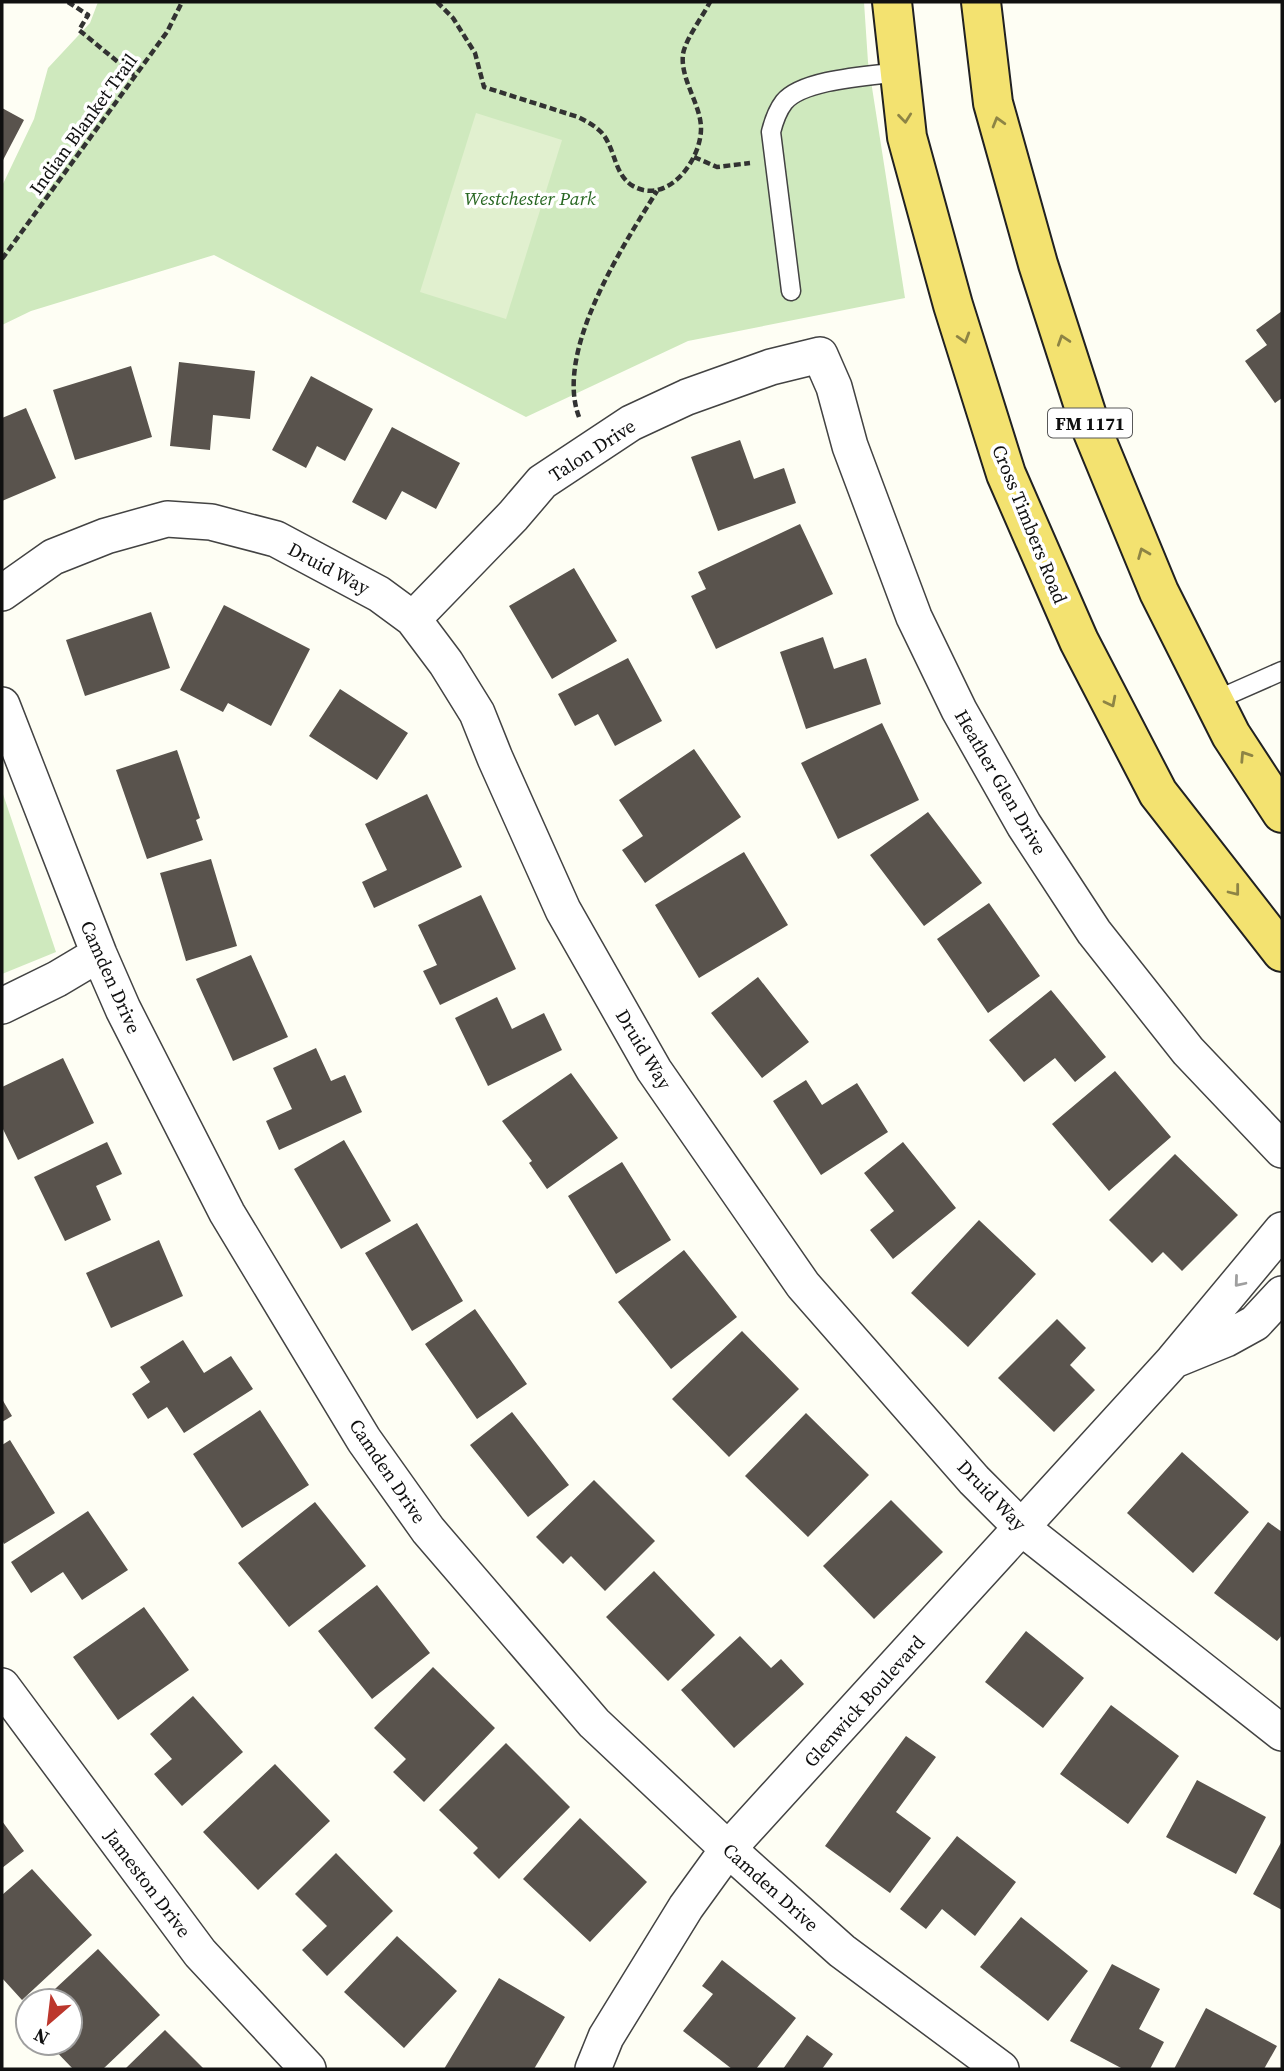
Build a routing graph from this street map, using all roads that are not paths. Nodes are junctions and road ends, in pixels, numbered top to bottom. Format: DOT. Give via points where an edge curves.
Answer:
graph roads {
  1 [pos="892,2"];
  2 [pos="981,2"];
  3 [pos="900,72"];
  4 [pos="791,291"];
  5 [pos="820,355"];
  6 [pos="2,593"];
  7 [pos="413,620"];
  8 [pos="1282,671"];
  9 [pos="1214,701"];
  10 [pos="2,705"];
  11 [pos="1282,813"];
  12 [pos="1282,953"];
  13 [pos="99,954"];
  14 [pos="2,1006"];
  15 [pos="1282,1150"];
  16 [pos="1282,1230"];
  17 [pos="1282,1294"];
  18 [pos="1173,1361"];
  19 [pos="1022,1528"];
  20 [pos="2,1686"];
  21 [pos="1282,1733"];
  22 [pos="728,1849"];
  23 [pos="308,2069"];
  24 [pos="593,2069"];
  25 [pos="1001,2069"];
  1 -- 3 [label="main road, Cross Timbers Road"];
  9 -- 2 [label="main road, FM 1171, one-way" via="1159,592 1090,425 993,103"];
  3 -- 4 [label="lane" via="800,89 776,114 771,132"];
  3 -- 12 [label="main road, Cross Timbers Road, one-way" via="907,137 953,305 1012,485 1079,641 1158,793"];
  5 -- 7 [label="street, Talon Drive" via="687,397 631,423 542,482"];
  5 -- 15 [label="street, Heather Glen Drive" via="914,617 959,710 1024,825 1094,932 1188,1051"];
  6 -- 7 [label="street, Druid Way" via="53,557 167,519 211,522 276,539 379,594"];
  7 -- 19 [label="street, Druid Way" via="477,713 563,910 654,1070 803,1284 974,1480"];
  8 -- 9 [label="lane"];
  11 -- 9 [label="main road, FM 1171, one-way" via="1231,736"];
  10 -- 13 [label="street, Camden Drive"];
  13 -- 14 [label="street"];
  13 -- 22 [label="street, Camden Drive" via="122,1009 227,1213 372,1451 428,1530 594,1723"];
  16 -- 18 [label="street, Glenwick Boulevard, one-way"];
  17 -- 18 [label="street, Glenwick Boulevard" via="1255,1323"];
  18 -- 19 [label="street, Glenwick Boulevard"];
  19 -- 21 [label="street, Druid Way"];
  19 -- 22 [label="street, Glenwick Boulevard"];
  20 -- 23 [label="street, Jameston Drive" via="200,1953"];
  22 -- 24 [label="street, Glenwick Boulevard" via="686,1907 606,2037"];
  22 -- 25 [label="street, Camden Drive" via="842,1951"];
}
